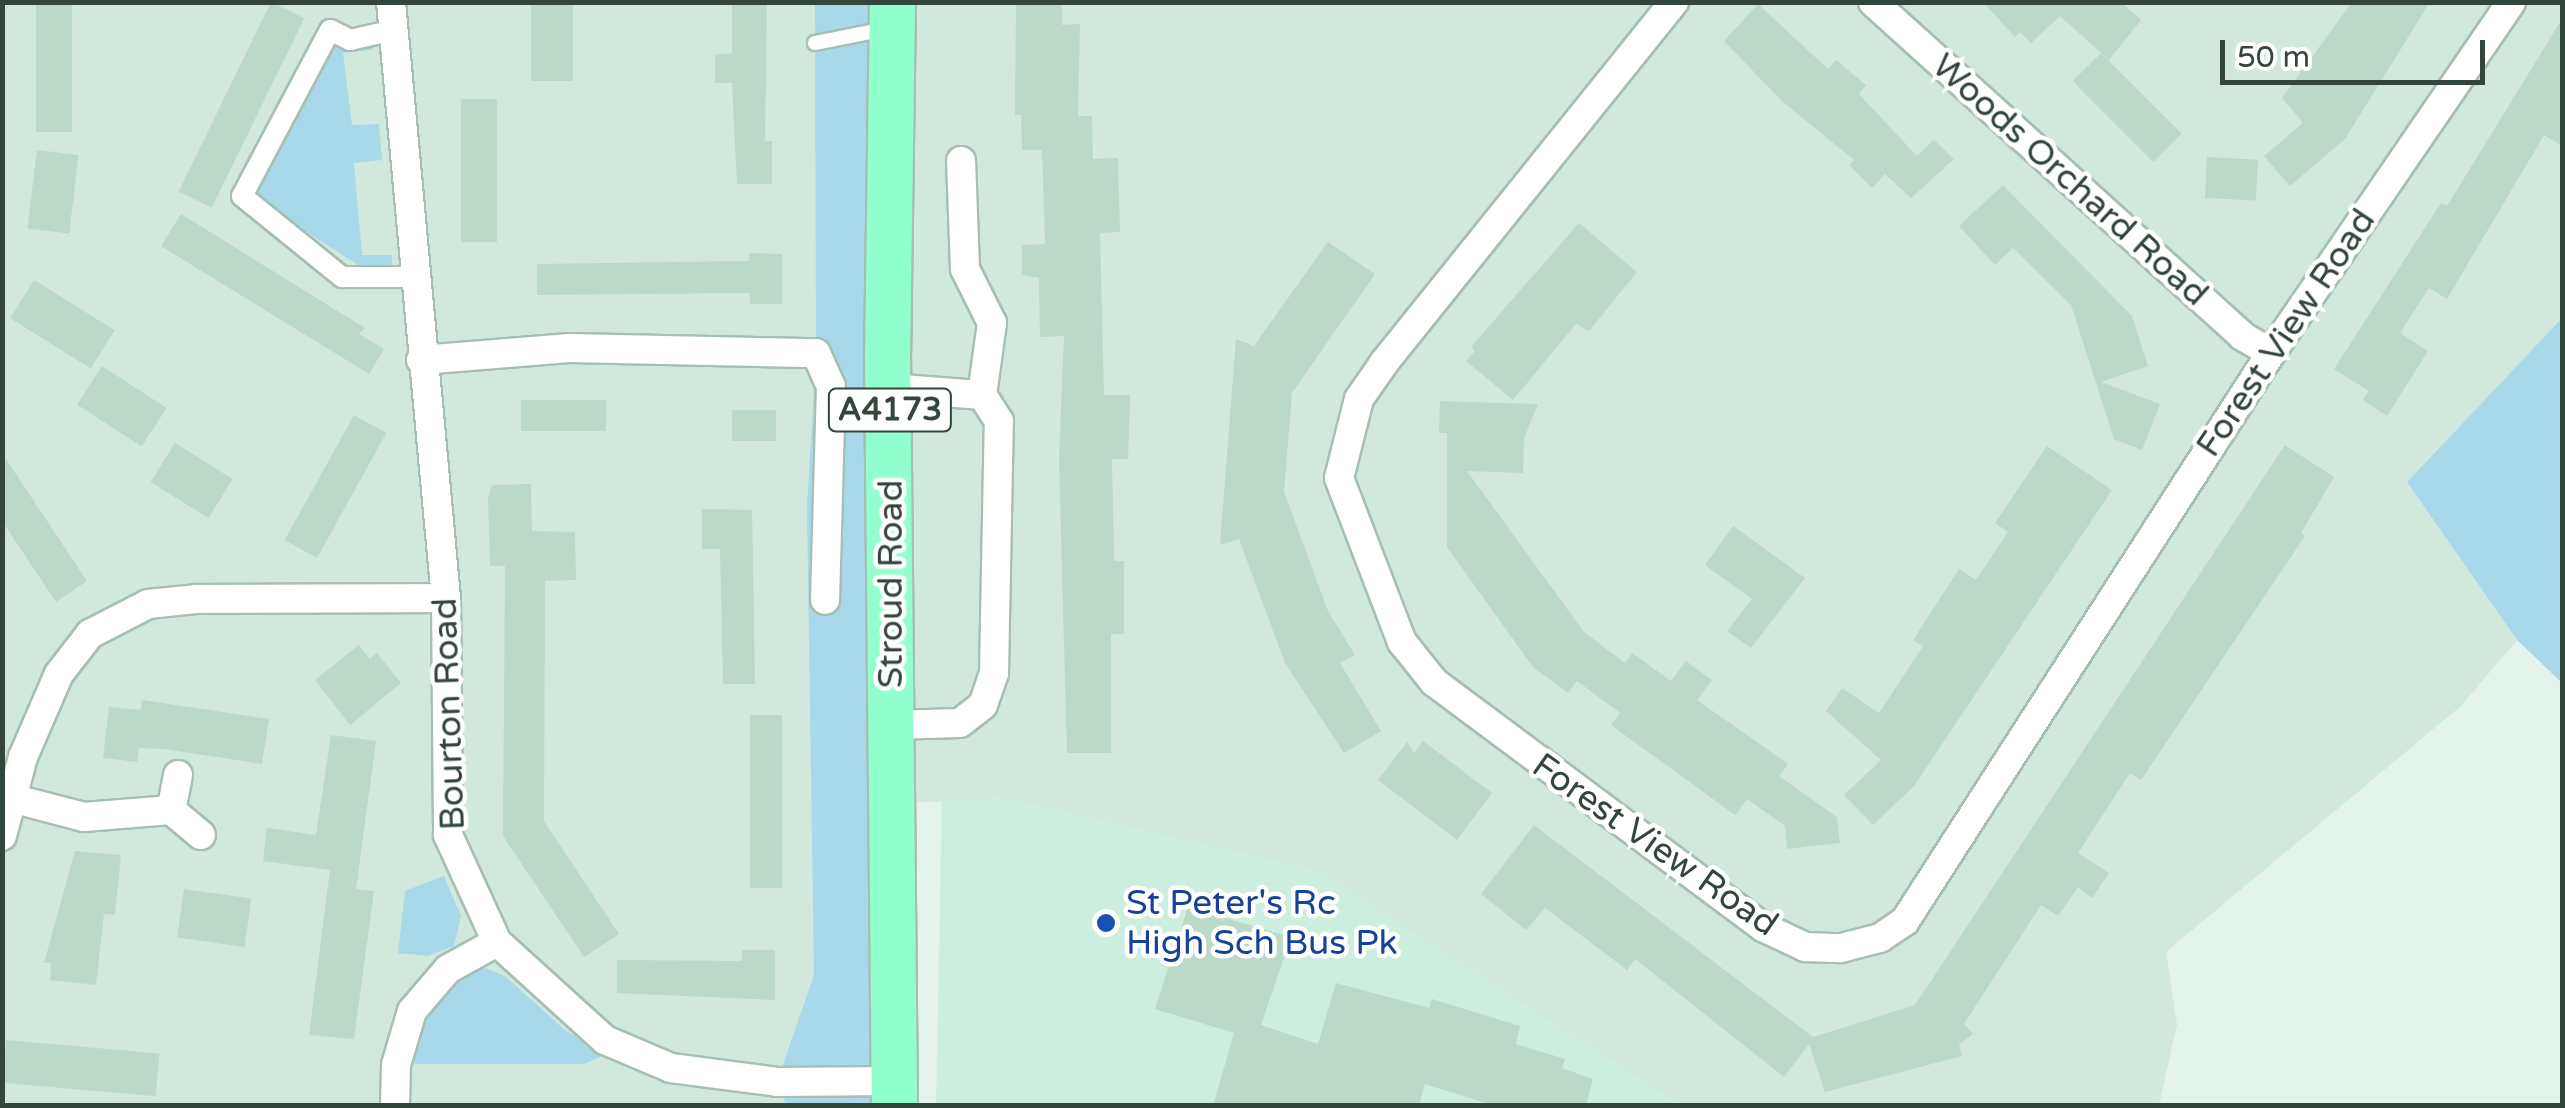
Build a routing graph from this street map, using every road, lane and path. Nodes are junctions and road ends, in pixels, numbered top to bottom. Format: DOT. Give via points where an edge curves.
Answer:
graph roads {
  1 [pos="1674,2"];
  2 [pos="1873,2"];
  3 [pos="2511,2"];
  4 [pos="892,15"];
  5 [pos="393,16"];
  6 [pos="816,44"];
  7 [pos="961,161"];
  8 [pos="414,277"];
  9 [pos="2270,353"];
  10 [pos="420,360"];
  11 [pos="890,388"];
  12 [pos="982,395"];
  13 [pos="446,598"];
  14 [pos="824,600"];
  15 [pos="891,725"];
  16 [pos="178,774"];
  17 [pos="11,798"];
  18 [pos="172,810"];
  19 [pos="201,834"];
  20 [pos="2,836"];
  21 [pos="497,942"];
  22 [pos="894,1093"];
  23 [pos="395,1106"];
  1 -- 9 [label="street, Forest View Road" via="1376,375 1359,400 1339,478 1402,642 1434,682 1763,927 1805,947 1840,948 1880,938 1906,921"];
  2 -- 9 [label="street, Woods Orchard Road" via="2222,318"];
  3 -- 9 [label="street, Forest View Road"];
  4 -- 6 [label="lane"];
  4 -- 11 [label="main road, Stroud Road / A4173"];
  5 -- 8 [label="street, Bourton Road"];
  5 -- 8 [label="street, Bourton Road" via="350,40 330,30 242,196 342,277"];
  7 -- 12 [label="street" via="965,269 992,324"];
  8 -- 10 [label="street, Bourton Road"];
  10 -- 13 [label="street, Bourton Road"];
  10 -- 14 [label="street" via="570,348 816,353 831,386"];
  11 -- 12 [label="street"];
  11 -- 15 [label="main road, Stroud Road / A4173"];
  12 -- 15 [label="street" via="999,421 994,673 984,705 960,723"];
  13 -- 17 [label="street" via="148,604 90,634 59,674"];
  13 -- 21 [label="street, Bourton Road" via="448,835"];
  15 -- 22 [label="main road, Stroud Road / A4173"];
  16 -- 18 [label="street"];
  17 -- 18 [label="street" via="84,816"];
  17 -- 20 [label="street"];
  18 -- 19 [label="street"];
  21 -- 22 [label="street, Bourton Road" via="605,1040 671,1068"];
  21 -- 23 [label="street" via="448,969 412,1011 396,1064"];
}
